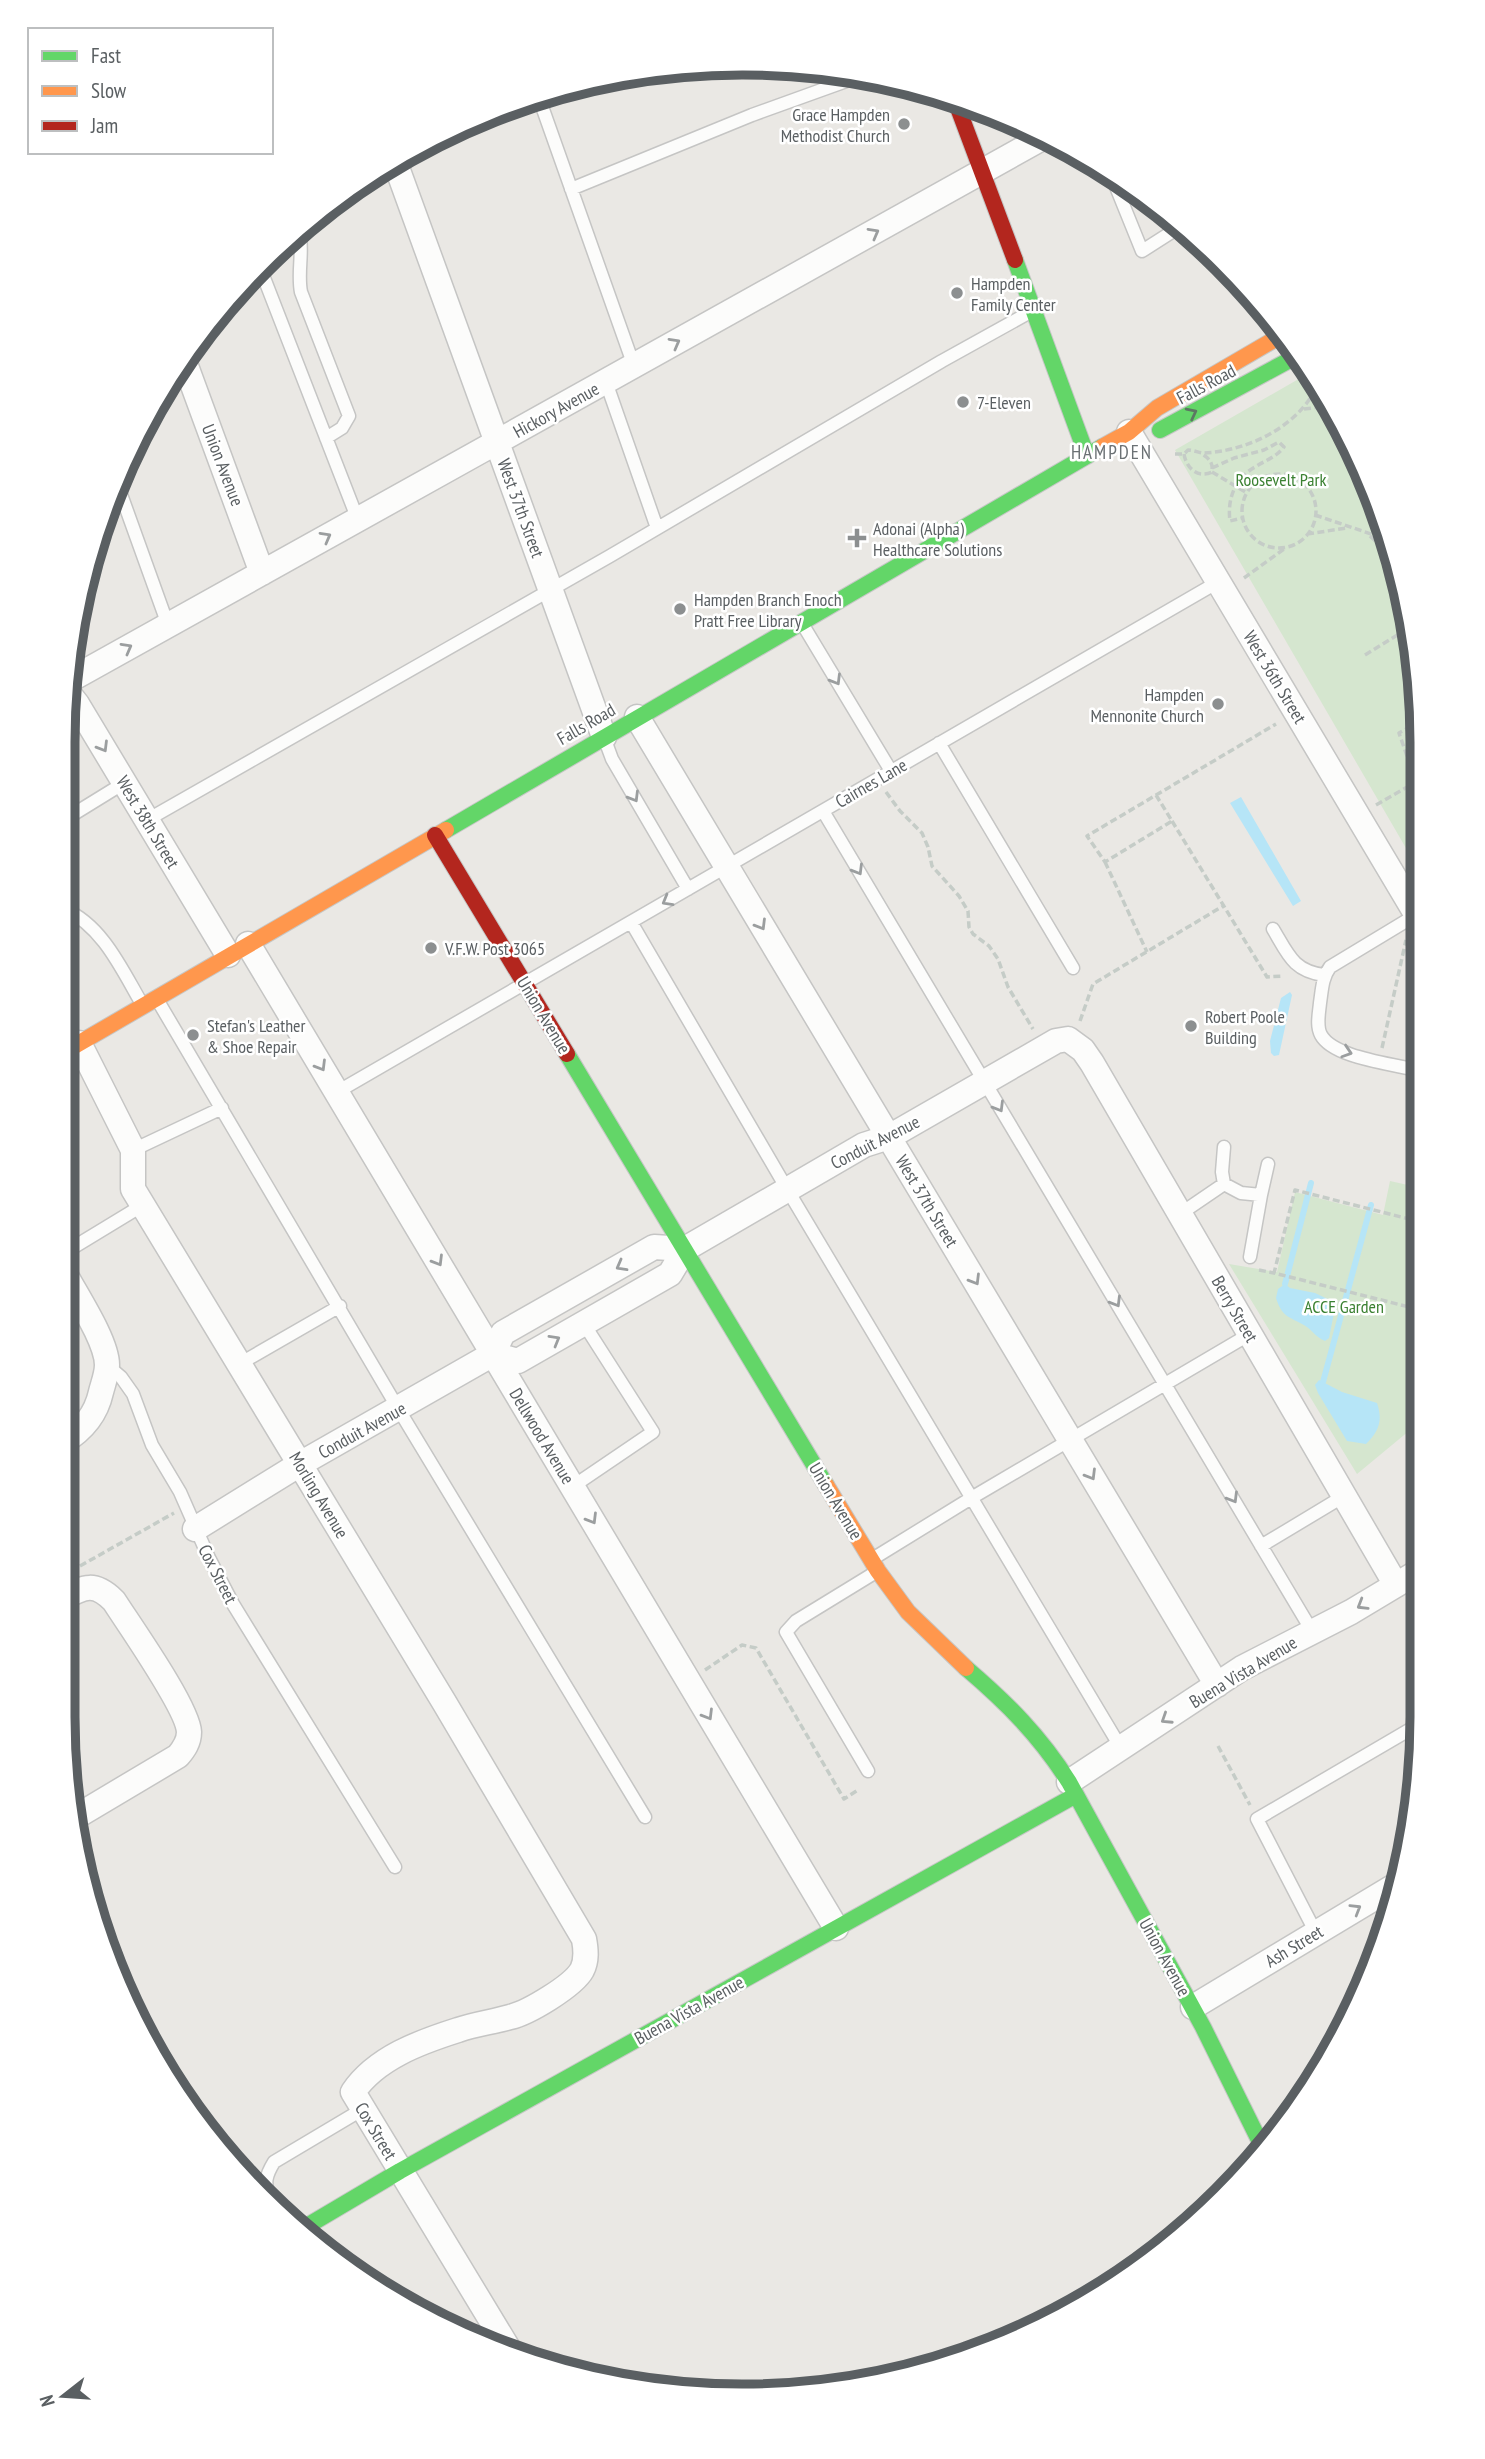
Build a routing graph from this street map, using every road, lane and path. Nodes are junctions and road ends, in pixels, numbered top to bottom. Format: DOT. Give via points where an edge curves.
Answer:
graph roads {
  1 [pos="841,83"];
  2 [pos="542,107"];
  3 [pos="959,112"];
  4 [pos="1035,142"];
  5 [pos="398,172"];
  6 [pos="981,173"];
  7 [pos="571,189"];
  8 [pos="1118,191"];
  9 [pos="1172,232"];
  10 [pos="301,243"];
  11 [pos="264,278"];
  12 [pos="1033,311"];
  13 [pos="1274,339"];
  14 [pos="1289,360"];
  15 [pos="634,366"];
  16 [pos="188,372"];
  17 [pos="606,382"];
  18 [pos="1311,395"];
  19 [pos="1319,407"];
  20 [pos="1302,409"];
  21 [pos="1129,432"];
  22 [pos="326,438"];
  23 [pos="497,443"];
  24 [pos="1201,453"];
  25 [pos="1087,456"];
  26 [pos="1212,470"];
  27 [pos="1235,486"];
  28 [pos="1247,493"];
  29 [pos="122,498"];
  30 [pos="1315,515"];
  31 [pos="1242,518"];
  32 [pos="358,520"];
  33 [pos="657,528"];
  34 [pos="1352,528"];
  35 [pos="1307,534"];
  36 [pos="1368,535"];
  37 [pos="1377,537"];
  38 [pos="1379,546"];
  39 [pos="1285,548"];
  40 [pos="262,573"];
  41 [pos="1244,578"];
  42 [pos="1218,582"];
  43 [pos="550,589"];
  44 [pos="802,622"];
  45 [pos="168,625"];
  46 [pos="1400,633"];
  47 [pos="1365,655"];
  48 [pos="79,675"];
  49 [pos="77,707"];
  50 [pos="637,717"];
  51 [pos="1281,721"];
  52 [pos="1409,727"];
  53 [pos="604,737"];
  54 [pos="939,743"];
  55 [pos="1410,765"];
  56 [pos="891,771"];
  57 [pos="124,783"];
  58 [pos="1410,785"];
  59 [pos="883,788"];
  60 [pos="1156,795"];
  61 [pos="1376,805"];
  62 [pos="822,811"];
  63 [pos="75,813"];
  64 [pos="147,820"];
  65 [pos="1172,821"];
  66 [pos="435,835"];
  67 [pos="1105,862"];
  68 [pos="726,867"];
  69 [pos="688,889"];
  70 [pos="1223,906"];
  71 [pos="75,916"];
  72 [pos="1410,918"];
  73 [pos="631,922"];
  74 [pos="1410,927"];
  75 [pos="1273,929"];
  76 [pos="1410,940"];
  77 [pos="238,950"];
  78 [pos="1147,952"];
  79 [pos="1073,968"];
  80 [pos="1324,975"];
  81 [pos="1283,976"];
  82 [pos="525,984"];
  83 [pos="150,1002"];
  84 [pos="1073,1030"];
  85 [pos="1036,1034"];
  86 [pos="75,1045"];
  87 [pos="1381,1050"];
  88 [pos="75,1052"];
  89 [pos="1410,1069"];
  90 [pos="985,1082"];
  91 [pos="337,1092"];
  92 [pos="222,1108"];
  93 [pos="889,1138"];
  94 [pos="1224,1147"];
  95 [pos="133,1150"];
  96 [pos="1268,1164"];
  97 [pos="1224,1184"];
  98 [pos="787,1189"];
  99 [pos="1261,1195"];
  100 [pos="143,1205"];
  101 [pos="1180,1214"];
  102 [pos="1410,1219"];
  103 [pos="75,1247"];
  104 [pos="685,1249"];
  105 [pos="1250,1257"];
  106 [pos="75,1293"];
  107 [pos="340,1306"];
  108 [pos="1410,1307"];
  109 [pos="584,1324"];
  110 [pos="1250,1334"];
  111 [pos="494,1354"];
  112 [pos="241,1363"];
  113 [pos="107,1366"];
  114 [pos="1165,1384"];
  115 [pos="399,1410"];
  116 [pos="75,1434"];
  117 [pos="1071,1441"];
  118 [pos="300,1464"];
  119 [pos="572,1487"];
  120 [pos="1345,1496"];
  121 [pos="972,1497"];
  122 [pos="191,1518"];
  123 [pos="1261,1546"];
  124 [pos="875,1565"];
  125 [pos="79,1566"];
  126 [pos="1410,1576"];
  127 [pos="1396,1585"];
  128 [pos="75,1592"];
  129 [pos="1312,1631"];
  130 [pos="719,1660"];
  131 [pos="1217,1685"];
  132 [pos="1409,1729"];
  133 [pos="1218,1746"];
  134 [pos="1121,1748"];
  135 [pos="868,1771"];
  136 [pos="1073,1788"];
  137 [pos="858,1790"];
  138 [pos="82,1813"];
  139 [pos="645,1817"];
  140 [pos="1257,1819"];
  141 [pos="395,1867"];
  142 [pos="1386,1891"];
  143 [pos="836,1928"];
  144 [pos="1315,1933"];
  145 [pos="584,1939"];
  146 [pos="1193,2007"];
  147 [pos="363,2109"];
  148 [pos="1259,2139"];
  149 [pos="400,2171"];
  150 [pos="267,2183"];
  151 [pos="310,2224"];
  152 [pos="501,2338"];
  1 -- 7 [label="lane"];
  2 -- 7 [label="lane"];
  3 -- 6 [label="street"];
  4 -- 6 [label="street, Hickory Avenue"];
  5 -- 23 [label="street, West 37th Street"];
  6 -- 12 [label="street"];
  15 -- 6 [label="street, Hickory Avenue, one-way"];
  7 -- 15 [label="lane"];
  8 -- 9 [label="lane" via="1142,251"];
  10 -- 22 [label="lane" via="301,292 349,416 342,428"];
  11 -- 22 [label="lane"];
  12 -- 25 [label="street"];
  12 -- 33 [label="lane"];
  13 -- 21 [label="street, Falls Road" via="1166,402"];
  21 -- 14 [label="street, Falls Road, one-way" via="1155,432"];
  15 -- 17 [label="street, Hickory Avenue"];
  16 -- 40 [label="street, Union Avenue"];
  17 -- 23 [label="street, Hickory Avenue"];
  17 -- 33 [label="lane"];
  18 -- 20 [label="path"];
  19 -- 20 [label="path"];
  20 -- 24 [label="path" via="1261,438"];
  21 -- 25 [label="street, Falls Road"];
  21 -- 42 [label="street, West 36th Street"];
  22 -- 32 [label="lane"];
  23 -- 32 [label="street, Hickory Avenue"];
  23 -- 43 [label="street, West 37th Street"];
  24 -- 26 [label="path" via="1209,458"];
  24 -- 26 [label="path" via="1188,450 1185,462 1206,475"];
  25 -- 44 [label="street, Falls Road"];
  26 -- 27 [label="path"];
  26 -- 27 [label="path" via="1279,442 1284,447 1248,471"];
  27 -- 28 [label="path"];
  27 -- 31 [label="path" via="1229,500 1230,521"];
  28 -- 30 [label="path" via="1266,477 1299,478 1312,494"];
  28 -- 31 [label="path" via="1241,505"];
  29 -- 45 [label="lane"];
  30 -- 34 [label="path"];
  30 -- 35 [label="path"];
  31 -- 39 [label="path" via="1257,542"];
  40 -- 32 [label="street, Hickory Avenue, one-way"];
  33 -- 43 [label="lane"];
  34 -- 35 [label="path"];
  34 -- 36 [label="path"];
  35 -- 39 [label="path"];
  36 -- 37 [label="path"];
  36 -- 38 [label="path"];
  39 -- 41 [label="path"];
  40 -- 45 [label="street, Hickory Avenue"];
  42 -- 54 [label="lane, Cairnes Lane"];
  42 -- 72 [label="street, West 36th Street"];
  43 -- 53 [label="street, West 37th Street"];
  43 -- 64 [label="lane"];
  44 -- 50 [label="street, Falls Road"];
  44 -- 56 [label="lane, one-way"];
  48 -- 45 [label="street, Hickory Avenue, one-way"];
  46 -- 47 [label="path"];
  49 -- 57 [label="street, West 38th Street, one-way"];
  50 -- 53 [label="street, Falls Road"];
  50 -- 68 [label="street, West 37th Street"];
  51 -- 60 [label="path"];
  52 -- 55 [label="path" via="1399,733"];
  53 -- 66 [label="street, Falls Road"];
  53 -- 69 [label="lane, one-way" via="612,759"];
  54 -- 56 [label="lane, Cairnes Lane"];
  54 -- 79 [label="lane"];
  56 -- 62 [label="lane, Cairnes Lane"];
  57 -- 63 [label="lane"];
  57 -- 64 [label="street, West 38th Street"];
  58 -- 61 [label="path"];
  59 -- 85 [label="path" via="922,833 932,866 959,896 973,934 998,959 1008,987"];
  60 -- 65 [label="path"];
  60 -- 67 [label="path" via="1087,836"];
  62 -- 68 [label="lane, Cairnes Lane"];
  62 -- 90 [label="lane, one-way"];
  64 -- 77 [label="street, West 38th Street"];
  65 -- 67 [label="path"];
  65 -- 70 [label="path"];
  66 -- 77 [label="street, Falls Road"];
  66 -- 82 [label="street, Union Avenue"];
  67 -- 78 [label="path"];
  68 -- 69 [label="lane, Cairnes Lane"];
  68 -- 93 [label="street, West 37th Street, one-way"];
  69 -- 73 [label="lane, Cairnes Lane, one-way"];
  70 -- 78 [label="path"];
  70 -- 81 [label="path" via="1267,977"];
  71 -- 83 [label="lane" via="99,935"];
  73 -- 82 [label="lane, Cairnes Lane"];
  73 -- 98 [label="lane"];
  74 -- 80 [label="lane" via="1330,967"];
  75 -- 80 [label="lane" via="1294,963 1302,970"];
  76 -- 87 [label="path"];
  77 -- 83 [label="street, Falls Road"];
  77 -- 91 [label="street, Dellwood Avenue, one-way"];
  78 -- 84 [label="path" via="1093,985"];
  80 -- 89 [label="lane, one-way" via="1318,1018 1320,1033 1328,1044 1341,1052"];
  82 -- 91 [label="lane, Cairnes Lane"];
  82 -- 104 [label="street, Union Avenue"];
  83 -- 86 [label="street, Falls Road"];
  83 -- 92 [label="lane"];
  84 -- 90 [label="street, Conduit Avenue"];
  84 -- 101 [label="street, Berry Street"];
  88 -- 95 [label="street, Morling Avenue"];
  90 -- 93 [label="street, Conduit Avenue"];
  90 -- 114 [label="lane, one-way"];
  91 -- 111 [label="street, Dellwood Avenue, one-way"];
  92 -- 95 [label="lane"];
  92 -- 107 [label="lane"];
  93 -- 98 [label="street, Conduit Avenue" via="864,1145"];
  93 -- 117 [label="street, West 37th Street, one-way"];
  94 -- 97 [label="lane"];
  95 -- 100 [label="street, Morling Avenue" via="133,1189"];
  96 -- 99 [label="lane"];
  97 -- 99 [label="lane" via="1241,1193"];
  97 -- 101 [label="lane"];
  98 -- 104 [label="street, Conduit Avenue"];
  98 -- 121 [label="lane"];
  99 -- 105 [label="lane"];
  100 -- 103 [label="lane"];
  100 -- 112 [label="street, Morling Avenue"];
  101 -- 110 [label="street, Berry Street"];
  102 -- 108 [label="path" via="1295,1190 1274,1273"];
  104 -- 109 [label="street, Conduit Avenue" via="670,1275"];
  104 -- 111 [label="street, Conduit Avenue, one-way" via="654,1247 503,1333"];
  104 -- 124 [label="street, Union Avenue"];
  106 -- 113 [label="street, Cox Street" via="102,1343"];
  107 -- 112 [label="lane"];
  107 -- 115 [label="lane"];
  111 -- 109 [label="street, Conduit Avenue, one-way" via="518,1362"];
  109 -- 119 [label="lane" via="653,1432"];
  110 -- 114 [label="lane"];
  110 -- 120 [label="street, Berry Street"];
  111 -- 115 [label="street, Conduit Avenue"];
  111 -- 119 [label="street, Dellwood Avenue"];
  112 -- 118 [label="street, Morling Avenue"];
  113 -- 116 [label="street" via="93,1416"];
  113 -- 122 [label="lane, Cox Street" via="133,1394 152,1445"];
  114 -- 117 [label="lane"];
  114 -- 123 [label="lane, one-way"];
  115 -- 118 [label="street, Conduit Avenue"];
  115 -- 139 [label="lane"];
  117 -- 121 [label="lane"];
  117 -- 131 [label="street, West 37th Street, one-way"];
  118 -- 122 [label="street, Conduit Avenue"];
  118 -- 145 [label="street, Morling Avenue"];
  119 -- 143 [label="street, Dellwood Avenue, one-way"];
  120 -- 123 [label="lane"];
  120 -- 127 [label="street, Berry Street"];
  121 -- 124 [label="lane"];
  121 -- 134 [label="lane"];
  122 -- 125 [label="path"];
  122 -- 141 [label="lane, Cox Street" via="233,1604"];
  123 -- 129 [label="lane"];
  124 -- 135 [label="lane" via="786,1632"];
  124 -- 136 [label="street, Union Avenue" via="908,1612 1011,1707"];
  126 -- 127 [label="street, Buena Vista Avenue"];
  127 -- 129 [label="street, Buena Vista Avenue, one-way"];
  128 -- 138 [label="street" via="96,1588 114,1601 181,1709 189,1734 178,1756"];
  129 -- 131 [label="street, Buena Vista Avenue"];
  130 -- 137 [label="path" via="742,1645 756,1648 844,1799"];
  131 -- 134 [label="street, Buena Vista Avenue, one-way"];
  132 -- 140 [label="lane"];
  133 -- 140 [label="path"];
  134 -- 136 [label="street, Buena Vista Avenue"];
  136 -- 143 [label="street, Buena Vista Avenue"];
  136 -- 146 [label="street, Union Avenue"];
  140 -- 144 [label="lane"];
  144 -- 142 [label="street, Ash Street, one-way"];
  143 -- 149 [label="street, Buena Vista Avenue"];
  144 -- 146 [label="street, Ash Street"];
  145 -- 147 [label="street, Cox Street" via="587,1953 574,1980 522,2013 459,2029 395,2055 360,2080 353,2092"];
  146 -- 148 [label="street, Union Avenue"];
  147 -- 149 [label="street, Cox Street"];
  147 -- 150 [label="lane" via="274,2162"];
  149 -- 151 [label="street, Buena Vista Avenue"];
  149 -- 152 [label="street, Cox Street"];
}
